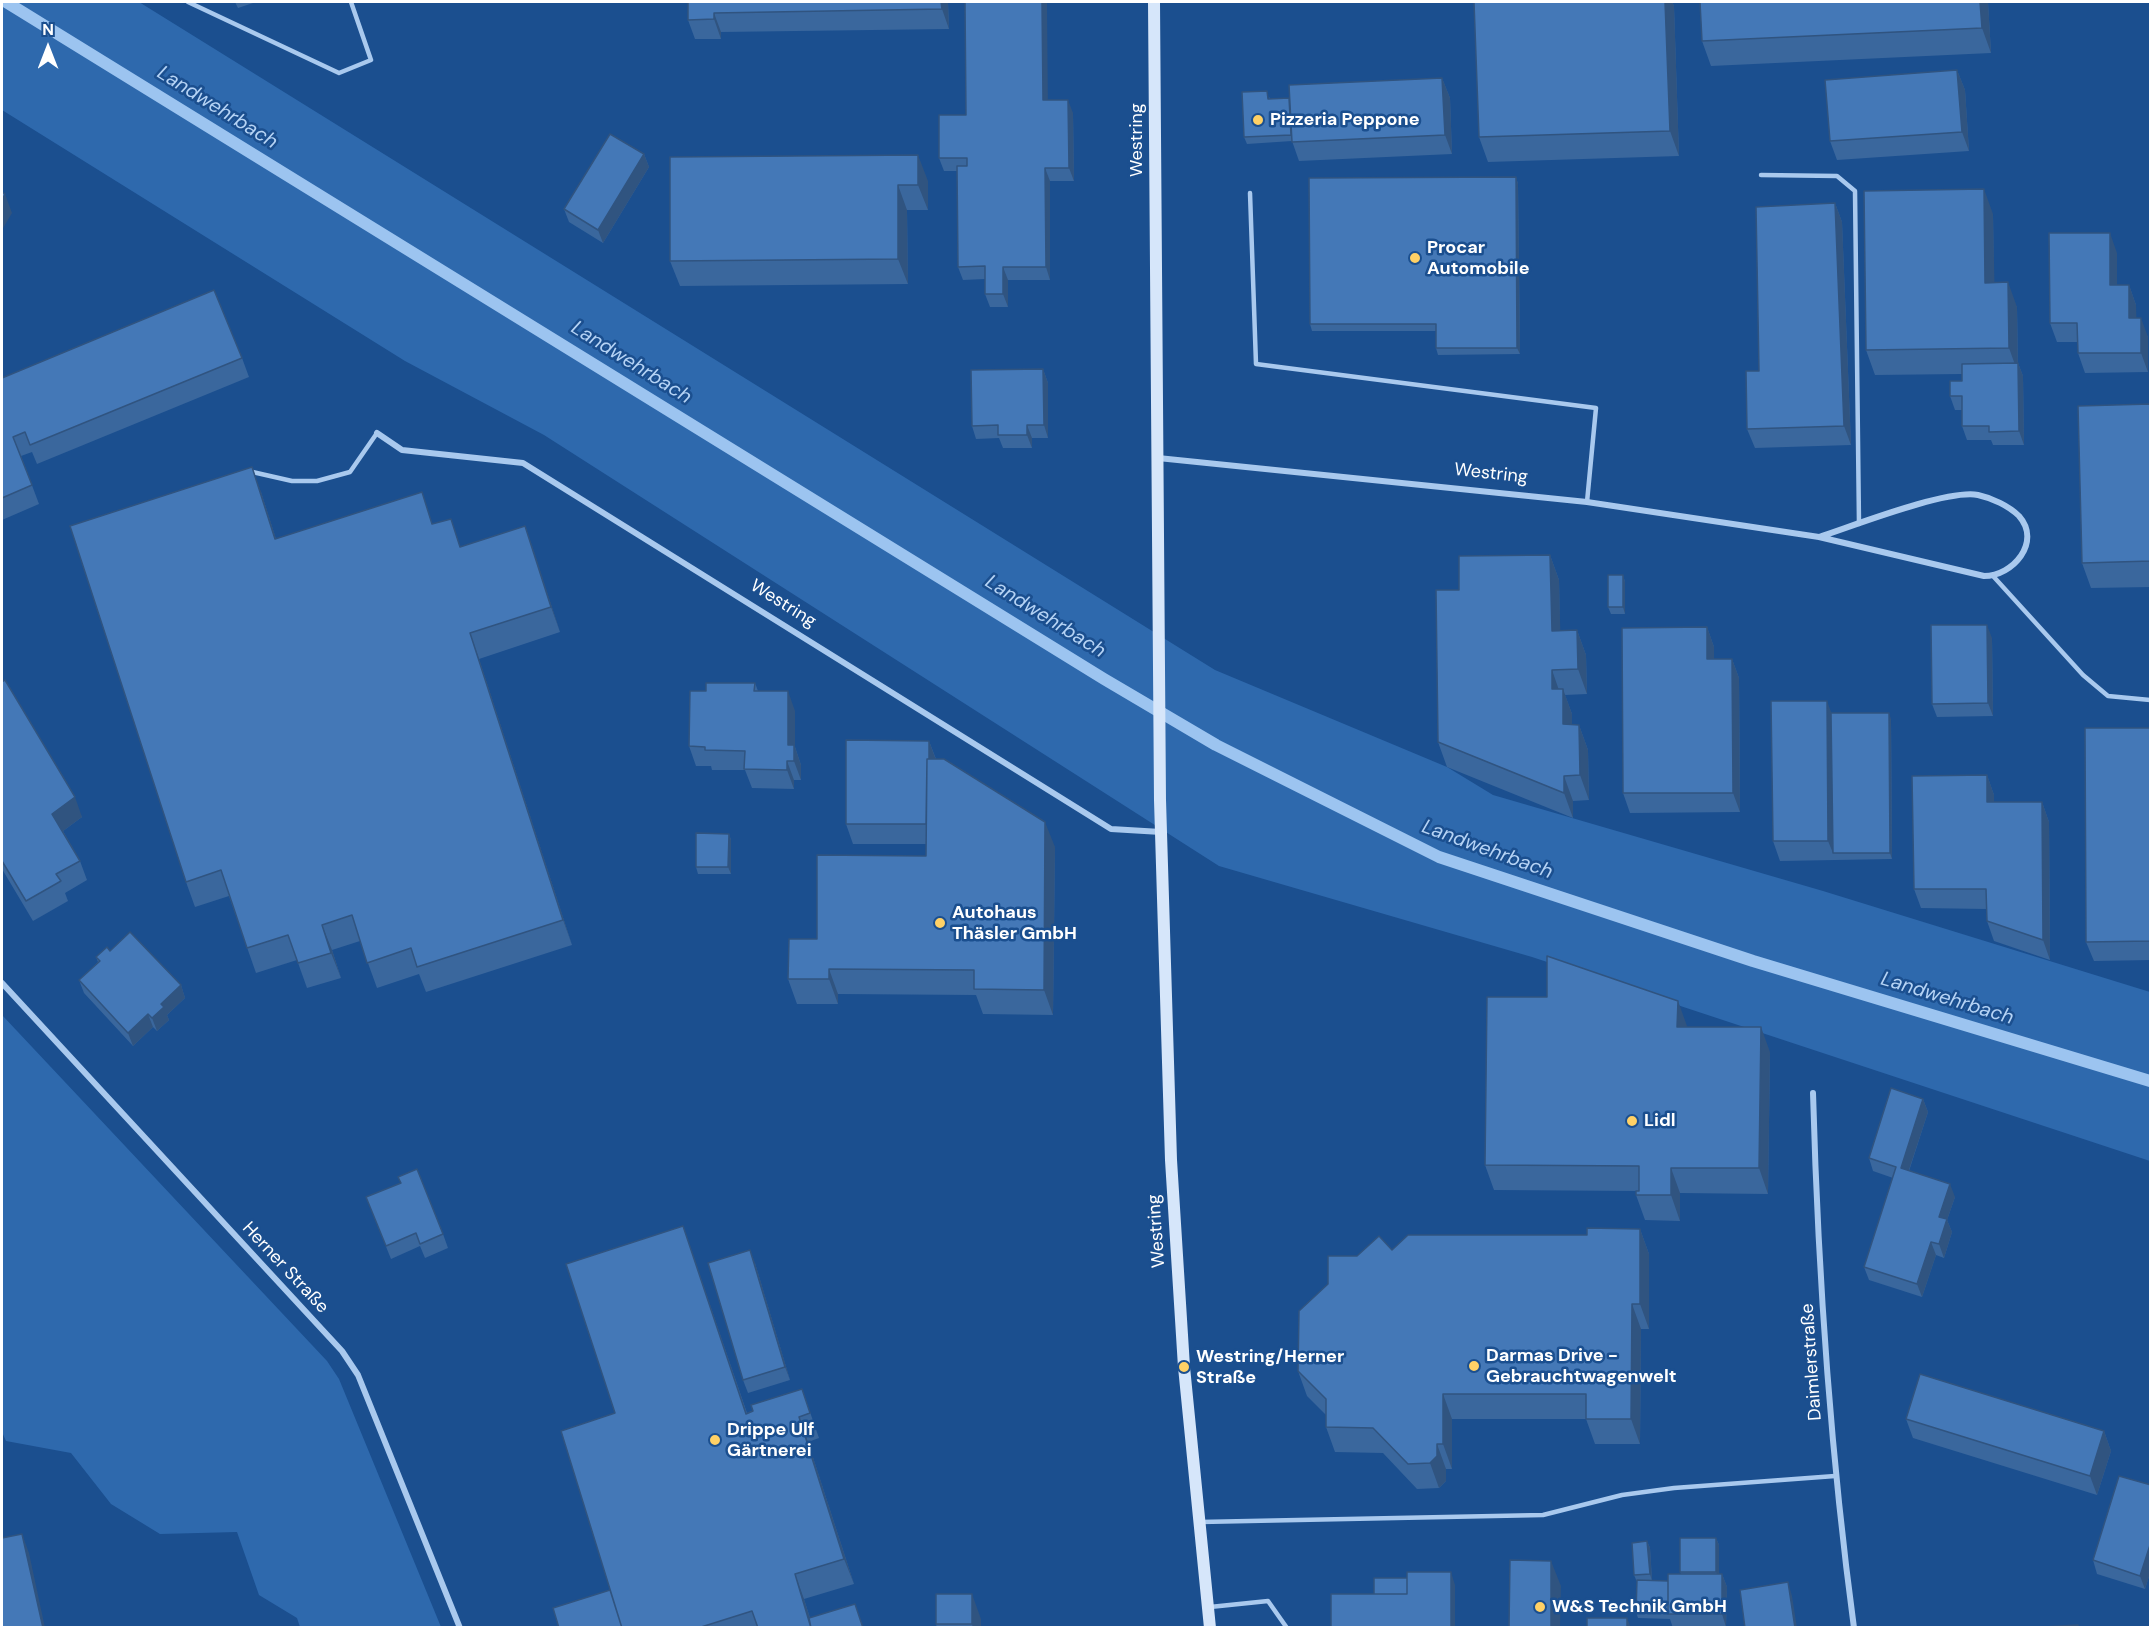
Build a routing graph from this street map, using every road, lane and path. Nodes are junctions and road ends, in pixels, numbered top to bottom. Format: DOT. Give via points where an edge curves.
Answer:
graph roads {
  1 [pos="188,2"];
  2 [pos="351,2"];
  3 [pos="1154,2"];
  4 [pos="1761,175"];
  5 [pos="1250,193"];
  6 [pos="376,433"];
  7 [pos="1158,458"];
  8 [pos="238,473"];
  9 [pos="1587,502"];
  10 [pos="1858,524"];
  11 [pos="1819,537"];
  12 [pos="1993,576"];
  13 [pos="2151,700"];
  14 [pos="1161,832"];
  15 [pos="2,984"];
  16 [pos="1813,1093"];
  17 [pos="1835,1476"];
  18 [pos="1200,1522"];
  19 [pos="1208,1607"];
  20 [pos="460,1628"];
  21 [pos="1210,1628"];
  22 [pos="1287,1628"];
  23 [pos="1854,1628"];
  1 -- 2 [label="lane" via="339,73 371,60"];
  3 -- 7 [label="main road, Westring"];
  4 -- 10 [label="lane" via="1837,176 1855,191"];
  5 -- 9 [label="lane" via="1256,364 1596,408"];
  6 -- 8 [label="lane" via="350,472 317,481"];
  6 -- 14 [label="street, Westring" via="402,450 523,464 1111,829"];
  7 -- 9 [label="street, Westring"];
  7 -- 14 [label="main road, Westring"];
  9 -- 11 [label="street, Westring"];
  10 -- 11 [label="street, Westring"];
  10 -- 12 [label="street, Westring" via="1952,495 1977,495 2001,503 2020,517 2026,534 2024,553 2012,568"];
  11 -- 12 [label="street, Westring"];
  12 -- 13 [label="lane" via="2083,675 2108,696"];
  14 -- 18 [label="main road, Westring" via="1172,1182 1184,1367"];
  15 -- 20 [label="street, Herner Straße" via="342,1351 358,1376"];
  16 -- 17 [label="street, Daimlerstraße" via="1816,1231"];
  17 -- 18 [label="lane" via="1674,1488 1622,1495 1543,1515"];
  17 -- 23 [label="street, Daimlerstraße"];
  18 -- 19 [label="main road, Westring"];
  19 -- 21 [label="main road, Westring"];
  19 -- 22 [label="lane" via="1268,1601"];
}
